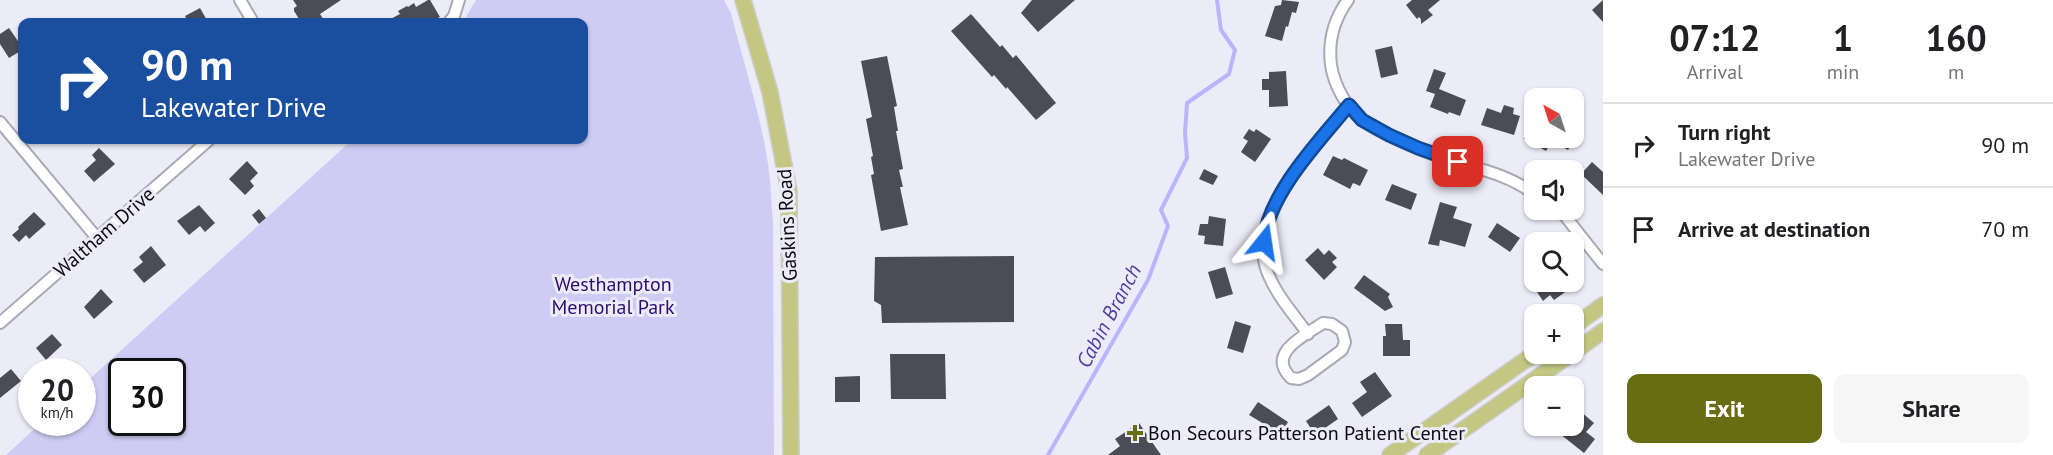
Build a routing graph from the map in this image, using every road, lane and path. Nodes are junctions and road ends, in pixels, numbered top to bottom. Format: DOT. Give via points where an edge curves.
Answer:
graph roads {
  1 [pos="241,0"];
  2 [pos="459,0"];
  3 [pos="743,0"];
  4 [pos="1348,0"];
  5 [pos="251,18"];
  6 [pos="452,18"];
  7 [pos="1349,105"];
  8 [pos="0,122"];
  9 [pos="203,144"];
  10 [pos="1524,186"];
  11 [pos="1568,220"];
  12 [pos="96,238"];
  13 [pos="1603,264"];
  14 [pos="1603,305"];
  15 [pos="1584,319"];
  16 [pos="0,324"];
  17 [pos="1603,331"];
  18 [pos="1308,334"];
  19 [pos="1584,344"];
  20 [pos="1524,361"];
  21 [pos="1556,364"];
  22 [pos="791,455"];
  23 [pos="1390,455"];
  24 [pos="1427,455"];
  1 -- 5 [label="street"];
  2 -- 6 [label="street"];
  3 -- 22 [label="main road, Gaskins Road" via="770,92 789,191"];
  4 -- 7 [label="street" via="1331,37 1330,55 1332,74"];
  7 -- 10 [label="street" via="1362,120 1398,139"];
  7 -- 18 [label="street" via="1310,150 1276,202 1265,228 1263,255 1268,275"];
  8 -- 12 [label="street"];
  9 -- 12 [label="street, Waltham Drive"];
  11 -- 13 [label="street"];
  12 -- 16 [label="street, Waltham Drive"];
  14 -- 15 [label="main road"];
  17 -- 19 [label="main road"];
  18 -- 18 [label="street" via="1323,323 1332,324 1344,334 1344,346 1308,375 1291,378 1281,361 1285,352"];
  20 -- 23 [label="main road"];
  21 -- 24 [label="main road"];
}
